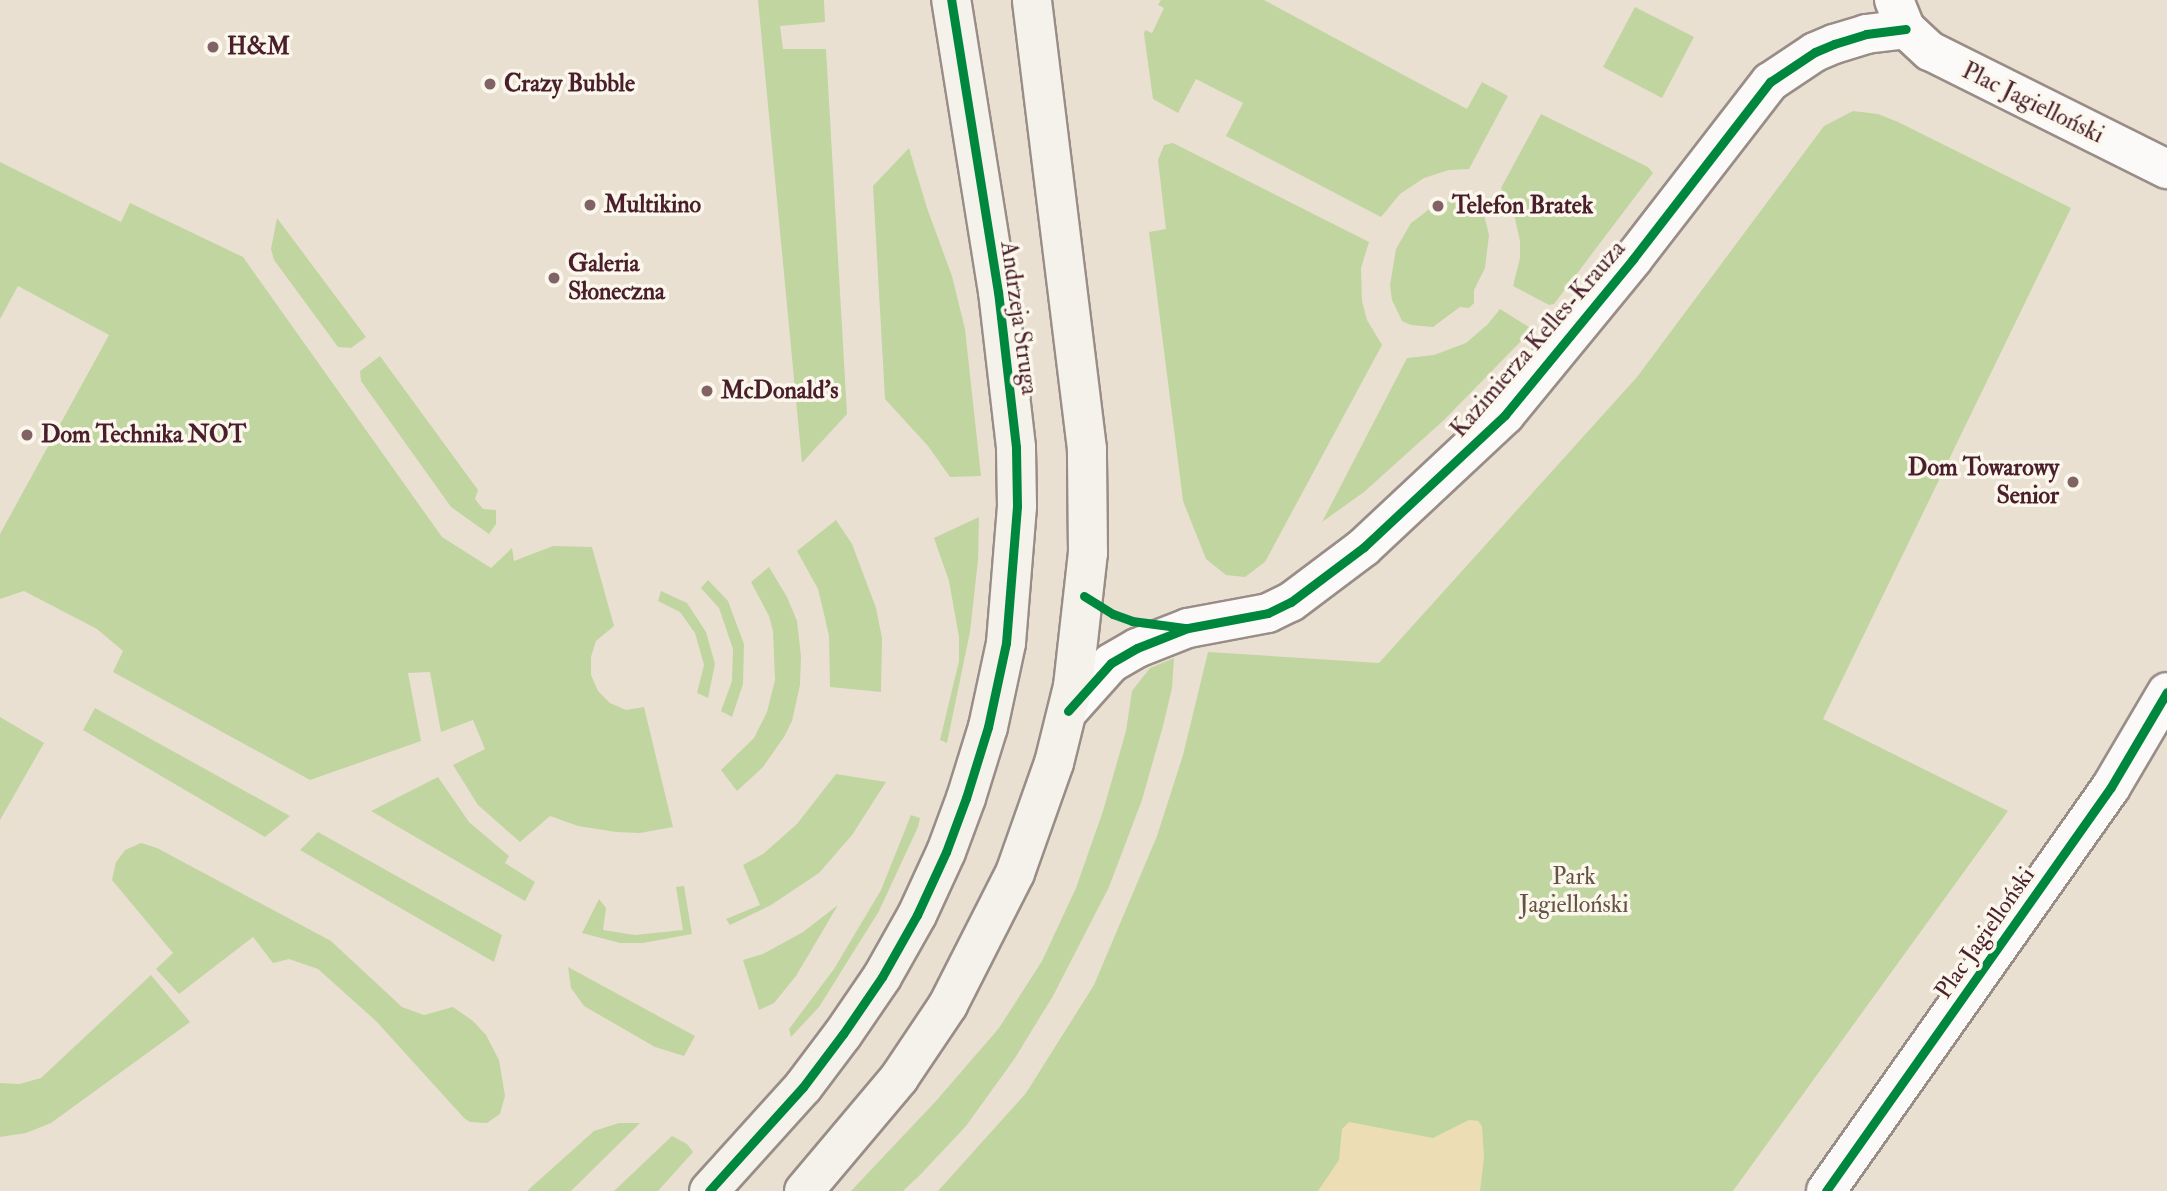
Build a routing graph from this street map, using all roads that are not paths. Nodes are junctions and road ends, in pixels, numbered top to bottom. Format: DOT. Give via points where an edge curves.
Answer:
graph roads {
  1 [pos="951,0"];
  2 [pos="1031,0"];
  3 [pos="1900,15"];
  4 [pos="2167,169"];
  5 [pos="2167,692"];
  6 [pos="1068,711"];
  7 [pos="709,1191"];
  8 [pos="804,1191"];
  9 [pos="1826,1191"];
  1 -- 7 [label="street, Andrzeja Struga" via="998,292 1016,447 1017,506 1006,643 988,727 966,798 917,915 835,1045"];
  2 -- 6 [label="street, Andrzeja Struga" via="1087,449 1088,553 1079,652"];
  3 -- 4 [label="street, Plac Jagielloński" via="1930,51 1966,72"];
  3 -- 6 [label="street, Kazimierza Kelles-Krauza" via="1867,34 1815,52 1770,82 1505,415 1353,556 1291,602 1268,613 1188,628 1137,648 1111,663"];
  5 -- 9 [label="street, Plac Jagielloński" via="2111,787"];
  6 -- 8 [label="street, Kazimierza Kelles-Krauza" via="1015,873 948,1006 854,1136"];
}
